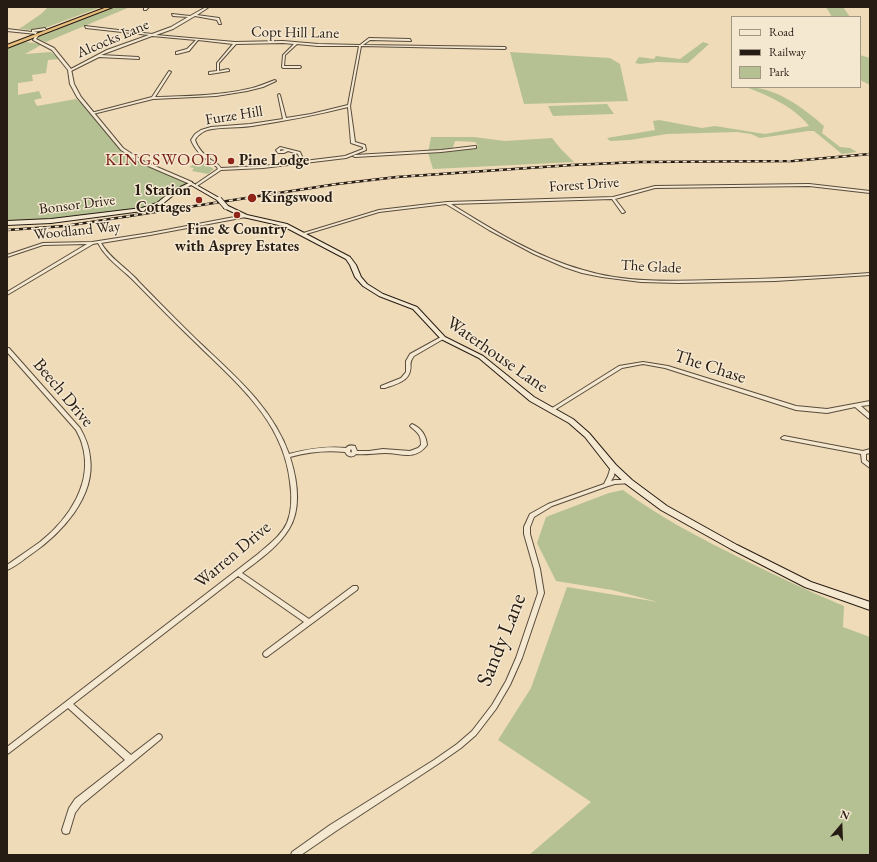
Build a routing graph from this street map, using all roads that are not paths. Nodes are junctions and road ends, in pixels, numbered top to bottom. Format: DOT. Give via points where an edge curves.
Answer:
graph roads {
  1 [pos="104,7"];
  2 [pos="111,7"];
  3 [pos="208,7"];
  4 [pos="172,15"];
  5 [pos="194,16"];
  6 [pos="220,23"];
  7 [pos="86,27"];
  8 [pos="7,31"];
  9 [pos="35,33"];
  10 [pos="151,35"];
  11 [pos="198,39"];
  12 [pos="410,40"];
  13 [pos="19,42"];
  14 [pos="42,42"];
  15 [pos="235,43"];
  16 [pos="296,43"];
  17 [pos="7,45"];
  18 [pos="360,46"];
  19 [pos="505,48"];
  20 [pos="177,53"];
  21 [pos="98,56"];
  22 [pos="138,58"];
  23 [pos="300,67"];
  24 [pos="70,70"];
  25 [pos="228,70"];
  26 [pos="218,71"];
  27 [pos="170,72"];
  28 [pos="210,73"];
  29 [pos="275,81"];
  30 [pos="278,95"];
  31 [pos="152,98"];
  32 [pos="349,106"];
  33 [pos="93,114"];
  34 [pos="285,119"];
  35 [pos="475,147"];
  36 [pos="288,150"];
  37 [pos="350,156"];
  38 [pos="302,161"];
  39 [pos="220,169"];
  40 [pos="191,183"];
  41 [pos="196,186"];
  42 [pos="869,191"];
  43 [pos="613,198"];
  44 [pos="447,203"];
  45 [pos="623,212"];
  46 [pos="245,216"];
  47 [pos="7,223"];
  48 [pos="302,234"];
  49 [pos="99,242"];
  50 [pos="92,243"];
  51 [pos="7,256"];
  52 [pos="870,274"];
  53 [pos="7,294"];
  54 [pos="443,338"];
  55 [pos="7,349"];
  56 [pos="383,387"];
  57 [pos="870,403"];
  58 [pos="857,406"];
  59 [pos="551,410"];
  60 [pos="870,417"];
  61 [pos="412,426"];
  62 [pos="784,438"];
  63 [pos="870,451"];
  64 [pos="863,453"];
  65 [pos="287,456"];
  66 [pos="870,466"];
  67 [pos="613,467"];
  68 [pos="629,482"];
  69 [pos="606,485"];
  70 [pos="7,568"];
  71 [pos="238,573"];
  72 [pos="355,588"];
  73 [pos="870,606"];
  74 [pos="309,622"];
  75 [pos="266,654"];
  76 [pos="68,704"];
  77 [pos="159,737"];
  78 [pos="7,750"];
  79 [pos="130,759"];
  80 [pos="66,830"];
  81 [pos="295,855"];
  1 -- 9 [label="highway"];
  2 -- 9 [label="highway" via="51,30"];
  3 -- 5 [label="street, Alcocks Lane"];
  4 -- 5 [label="street"];
  5 -- 6 [label="street" via="218,19"];
  5 -- 10 [label="street, Alcocks Lane" via="172,28"];
  7 -- 10 [label="street, Copt Hill Lane"];
  8 -- 9 [label="street"];
  9 -- 13 [label="highway"];
  9 -- 14 [label="street, Waterhouse Lane" via="34,39"];
  9 -- 17 [label="highway"];
  10 -- 11 [label="street, Copt Hill Lane"];
  10 -- 21 [label="street, Alcocks Lane"];
  11 -- 15 [label="street, Copt Hill Lane"];
  11 -- 20 [label="street" via="188,50"];
  12 -- 18 [label="street" via="369,39"];
  13 -- 14 [label="street"];
  13 -- 17 [label="highway"];
  14 -- 24 [label="street, Waterhouse Lane" via="53,49"];
  15 -- 16 [label="street, Copt Hill Lane"];
  15 -- 26 [label="street" via="218,63"];
  16 -- 18 [label="street, Copt Hill Lane"];
  16 -- 23 [label="street" via="284,55 283,67"];
  18 -- 19 [label="street, Copt Hill Lane"];
  18 -- 32 [label="street"];
  21 -- 22 [label="street"];
  21 -- 24 [label="street, Alcocks Lane"];
  24 -- 33 [label="street, Waterhouse Lane" via="72,84"];
  25 -- 26 [label="street"];
  26 -- 28 [label="street"];
  27 -- 31 [label="street"];
  29 -- 31 [label="street" via="241,92"];
  30 -- 34 [label="street"];
  31 -- 33 [label="street"];
  32 -- 34 [label="street, Furze Hill"];
  32 -- 37 [label="street" via="353,143 364,146 365,149"];
  33 -- 40 [label="street, Waterhouse Lane" via="126,152 142,162"];
  34 -- 39 [label="street, Furze Hill" via="216,127 196,135 193,140 195,147"];
  35 -- 37 [label="street"];
  36 -- 38 [label="street" via="299,153"];
  37 -- 38 [label="street"];
  38 -- 39 [label="street" via="263,167"];
  39 -- 41 [label="street"];
  40 -- 41 [label="main road, Waterhouse Lane"];
  40 -- 47 [label="main road, Bonsor Drive" via="159,204 142,209 58,220"];
  41 -- 46 [label="main road, Waterhouse Lane, bridge" via="226,207"];
  42 -- 43 [label="street, Forest Drive" via="809,185 675,186 655,187"];
  43 -- 44 [label="street, Forest Drive"];
  43 -- 45 [label="street"];
  44 -- 48 [label="street, Forest Drive" via="379,211"];
  44 -- 52 [label="street, The Glade" via="528,249 565,266 602,276 638,281 694,281"];
  46 -- 48 [label="main road, Waterhouse Lane" via="285,226"];
  46 -- 49 [label="street, Woodland Way"];
  48 -- 54 [label="main road, Waterhouse Lane" via="348,258 365,285 381,295 415,308"];
  49 -- 50 [label="street, Woodland Way"];
  49 -- 65 [label="street, Warren Drive" via="106,255 127,272 256,402 278,433"];
  50 -- 51 [label="street, Woodland Way" via="43,244"];
  50 -- 53 [label="street"];
  54 -- 56 [label="street" via="412,355 408,361 408,372 403,379"];
  54 -- 59 [label="main road, Waterhouse Lane" via="481,357 532,399"];
  55 -- 70 [label="street, Beech Drive" via="78,429 88,454 89,471 83,495 61,527"];
  57 -- 58 [label="street, The Chase"];
  58 -- 59 [label="street, The Chase" via="827,411 796,408 666,367 643,363 621,367"];
  58 -- 60 [label="street"];
  59 -- 67 [label="main road, Waterhouse Lane" via="587,435"];
  61 -- 65 [label="street" via="424,437 424,445 417,451 405,454 388,451 349,454 346,450 328,448"];
  62 -- 64 [label="street"];
  63 -- 64 [label="street"];
  64 -- 66 [label="street" via="864,461"];
  65 -- 71 [label="street, Warren Drive" via="293,485 290,522 279,539"];
  67 -- 68 [label="main road, Waterhouse Lane"];
  67 -- 69 [label="street"];
  68 -- 69 [label="street, Sandy Lane"];
  68 -- 73 [label="main road, Waterhouse Lane" via="688,523 778,570 808,585"];
  69 -- 81 [label="street, Sandy Lane" via="542,508 532,516 527,534 541,593 508,683 474,733 436,762"];
  71 -- 74 [label="street"];
  71 -- 76 [label="street, Warren Drive"];
  72 -- 74 [label="street"];
  74 -- 75 [label="street"];
  76 -- 78 [label="street, Warren Drive"];
  76 -- 79 [label="street"];
  77 -- 79 [label="street"];
  79 -- 80 [label="street" via="78,802"];
}
